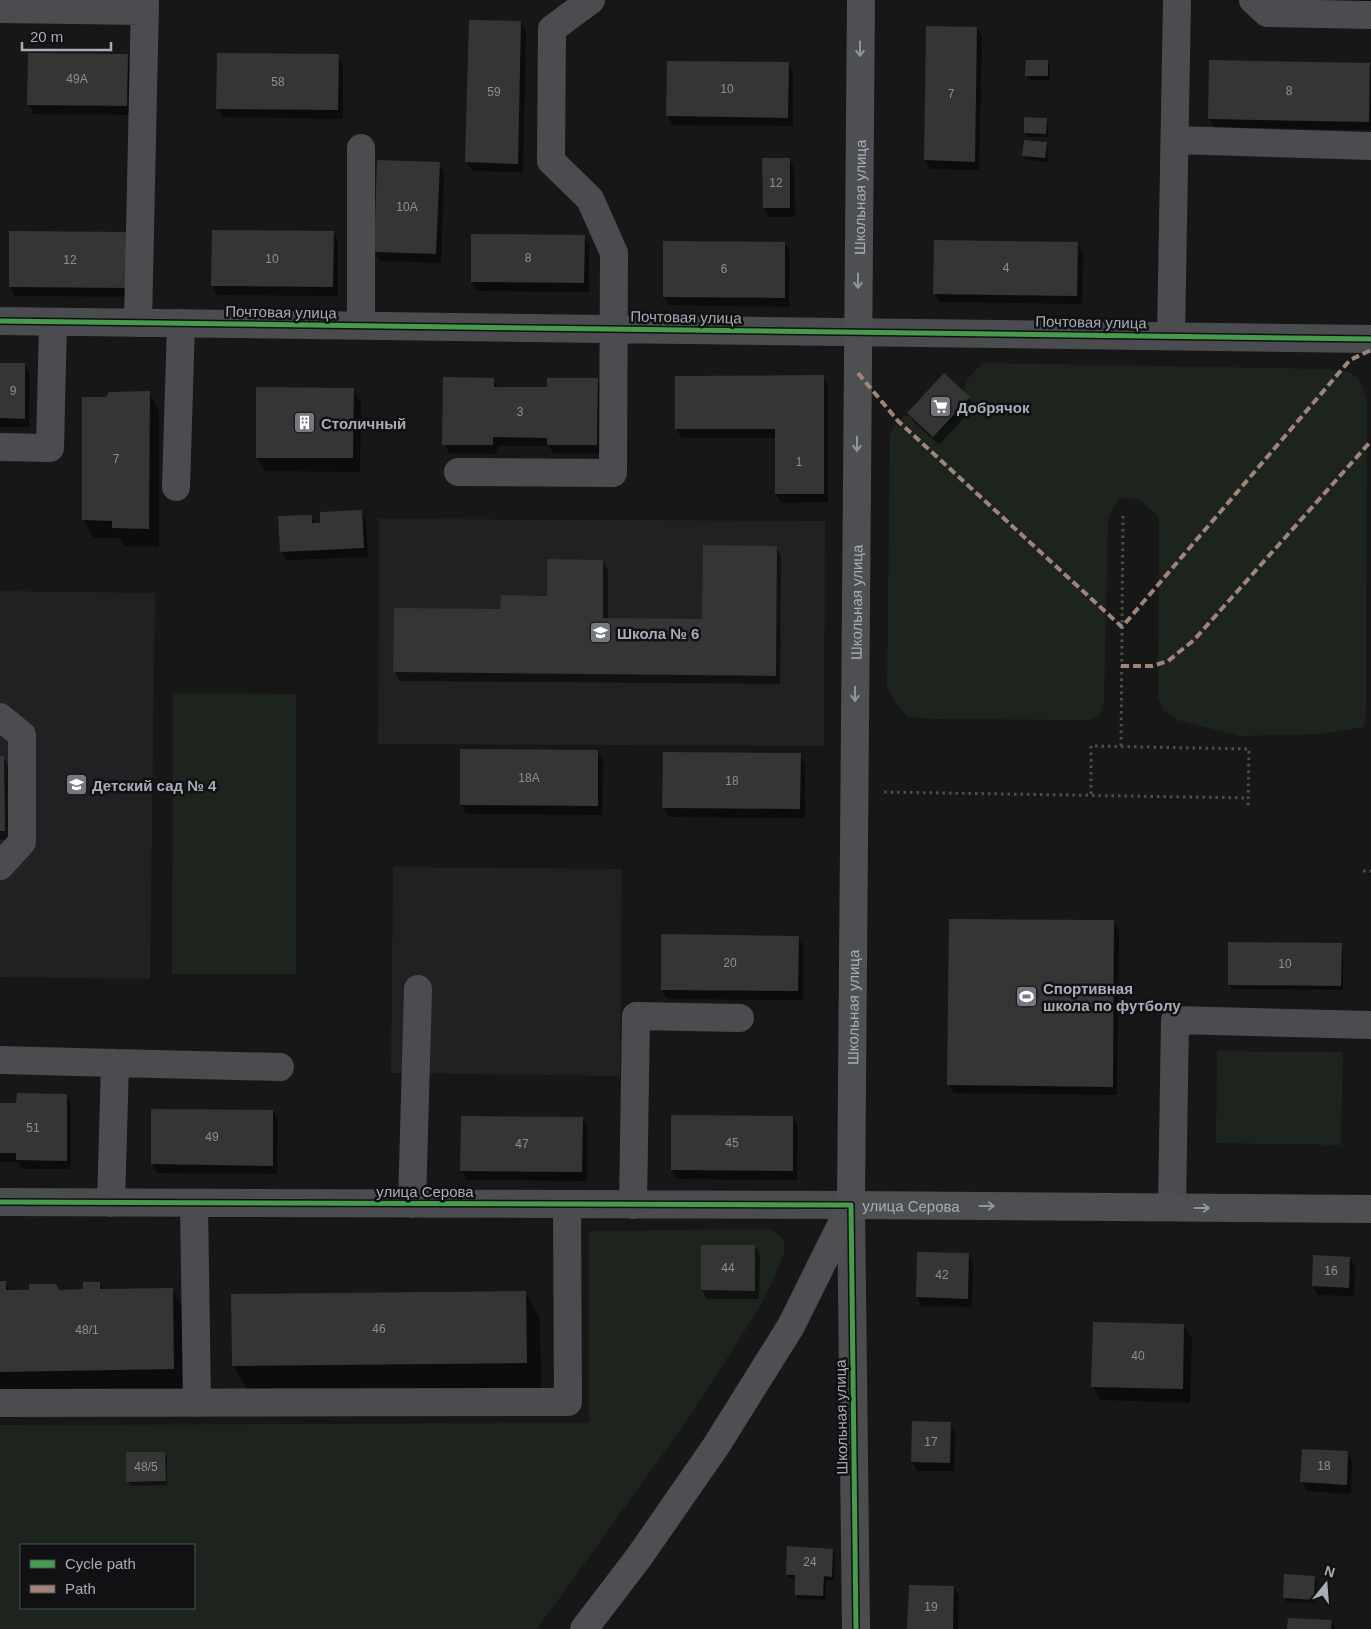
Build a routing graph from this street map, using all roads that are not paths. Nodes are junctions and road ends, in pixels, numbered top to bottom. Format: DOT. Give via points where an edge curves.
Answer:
graph roads {
  1 [pos="591,0"];
  2 [pos="861,0"];
  3 [pos="1178,0"];
  4 [pos="1253,0"];
  5 [pos="145,6"];
  6 [pos="0,9"];
  7 [pos="1371,15"];
  8 [pos="1175,140"];
  9 [pos="1371,146"];
  10 [pos="361,148"];
  11 [pos="0,321"];
  12 [pos="52,322"];
  13 [pos="138,322"];
  14 [pos="181,323"];
  15 [pos="360,325"];
  16 [pos="615,329"];
  17 [pos="858,331"];
  18 [pos="1171,336"];
  19 [pos="1371,339"];
  20 [pos="0,447"];
  21 [pos="458,472"];
  22 [pos="176,487"];
  23 [pos="0,717"];
  24 [pos="0,866"];
  25 [pos="418,989"];
  26 [pos="740,1018"];
  27 [pos="1371,1025"];
  28 [pos="0,1060"];
  29 [pos="115,1063"];
  30 [pos="280,1067"];
  31 [pos="0,1202"];
  32 [pos="111,1203"];
  33 [pos="194,1203"];
  34 [pos="412,1204"];
  35 [pos="567,1204"];
  36 [pos="633,1205"];
  37 [pos="851,1205"];
  38 [pos="1172,1207"];
  39 [pos="1371,1209"];
  40 [pos="198,1402"];
  41 [pos="0,1403"];
  42 [pos="584,1629"];
  43 [pos="856,1629"];
  1 -- 16 [label="street" via="552,29 551,161 590,199 614,253"];
  2 -- 17 [label="main road, Школьная улица, one-way"];
  3 -- 8 [label="street"];
  4 -- 7 [label="street" via="1267,13"];
  5 -- 6 [label="street"];
  5 -- 13 [label="street"];
  8 -- 9 [label="street"];
  8 -- 18 [label="street"];
  10 -- 15 [label="street"];
  11 -- 12 [label="street, Почтовая улица"];
  12 -- 13 [label="street, Почтовая улица"];
  12 -- 20 [label="street" via="50,448"];
  13 -- 14 [label="street, Почтовая улица"];
  14 -- 15 [label="street, Почтовая улица"];
  14 -- 22 [label="street"];
  15 -- 16 [label="street, Почтовая улица"];
  16 -- 17 [label="street, Почтовая улица"];
  16 -- 21 [label="street" via="613,473"];
  17 -- 18 [label="street, Почтовая улица"];
  17 -- 37 [label="main road, Школьная улица, one-way"];
  18 -- 19 [label="street, Почтовая улица"];
  23 -- 24 [label="street" via="22,736 22,842"];
  25 -- 34 [label="street"];
  26 -- 36 [label="street" via="636,1016"];
  27 -- 38 [label="street" via="1175,1020"];
  28 -- 29 [label="street"];
  29 -- 30 [label="street"];
  29 -- 32 [label="street"];
  31 -- 32 [label="street, улица Серова"];
  32 -- 33 [label="street, улица Серова"];
  33 -- 34 [label="street, улица Серова"];
  33 -- 40 [label="street"];
  34 -- 35 [label="street, улица Серова"];
  35 -- 36 [label="street, улица Серова"];
  35 -- 40 [label="street" via="568,1402"];
  36 -- 37 [label="street, улица Серова"];
  37 -- 38 [label="main road, улица Серова, one-way"];
  37 -- 42 [label="main road, Школьная улица" via="791,1326 716,1446"];
  37 -- 43 [label="street, Школьная улица"];
  38 -- 39 [label="main road, улица Серова, one-way"];
  40 -- 41 [label="street"];
}
